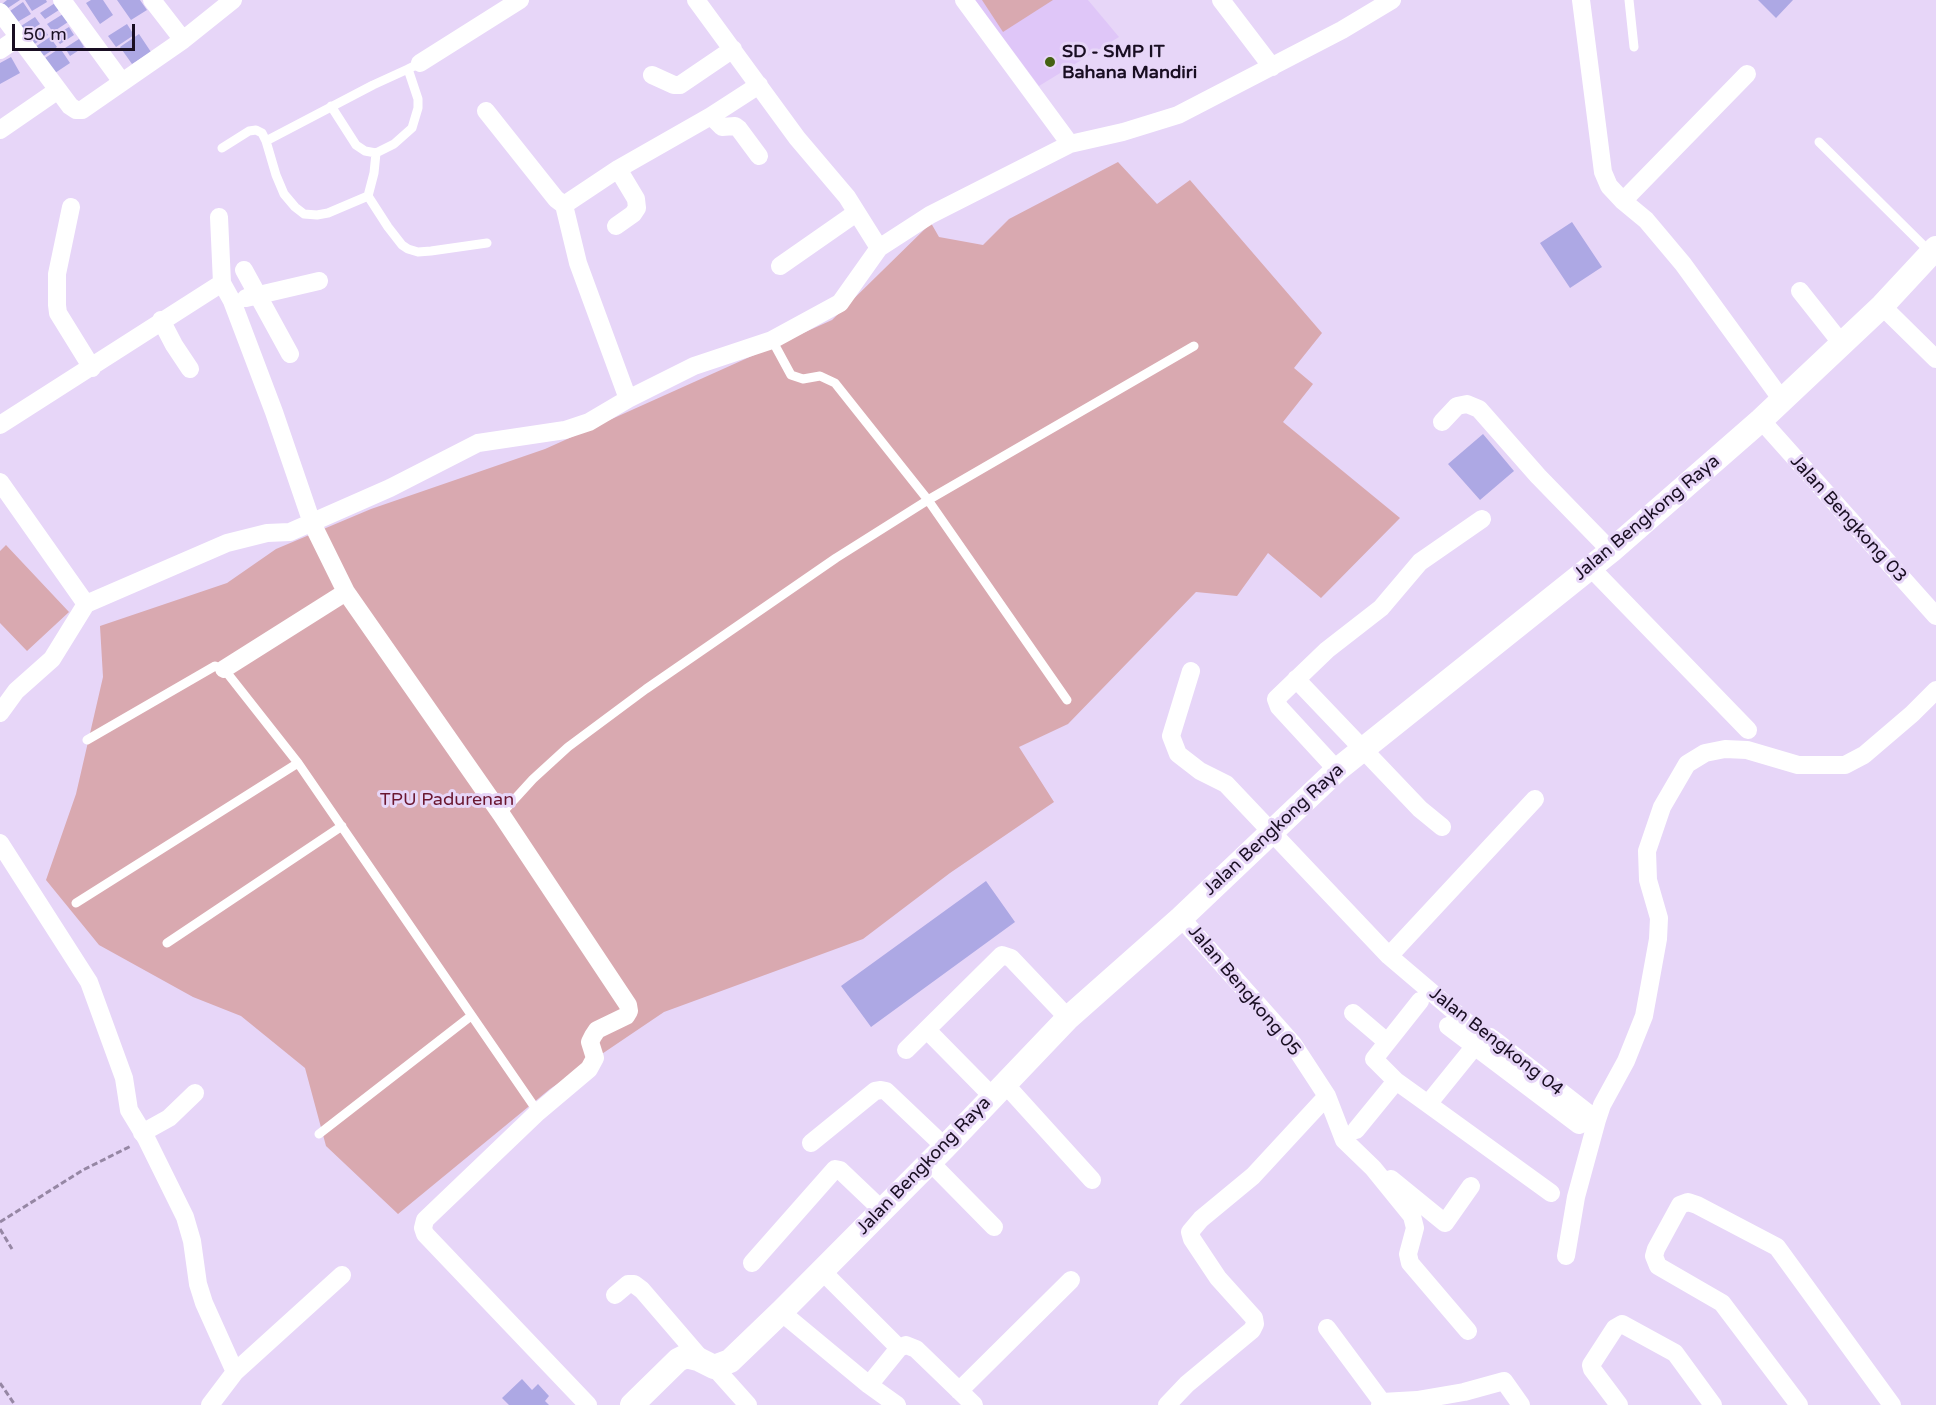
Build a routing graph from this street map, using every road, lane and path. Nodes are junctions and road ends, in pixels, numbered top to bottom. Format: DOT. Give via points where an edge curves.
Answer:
graph roads {
  1 [pos="62,0"];
  2 [pos="152,0"];
  3 [pos="233,0"];
  4 [pos="520,0"];
  5 [pos="696,0"];
  6 [pos="964,0"];
  7 [pos="1221,0"];
  8 [pos="1392,0"];
  9 [pos="1581,0"];
  10 [pos="1629,0"];
  11 [pos="0,12"];
  12 [pos="19,37"];
  13 [pos="183,40"];
  14 [pos="1634,47"];
  15 [pos="733,49"];
  16 [pos="0,50"];
  17 [pos="414,66"];
  18 [pos="1272,67"];
  19 [pos="1747,74"];
  20 [pos="652,75"];
  21 [pos="122,82"];
  22 [pos="759,85"];
  23 [pos="58,90"];
  24 [pos="331,106"];
  25 [pos="486,111"];
  26 [pos="711,116"];
  27 [pos="0,130"];
  28 [pos="266,141"];
  29 [pos="1819,142"];
  30 [pos="1070,144"];
  31 [pos="222,148"];
  32 [pos="376,153"];
  33 [pos="759,156"];
  34 [pos="618,168"];
  35 [pos="368,196"];
  36 [pos="1623,201"];
  37 [pos="564,205"];
  38 [pos="71,207"];
  39 [pos="856,213"];
  40 [pos="219,217"];
  41 [pos="616,226"];
  42 [pos="487,243"];
  43 [pos="879,248"];
  44 [pos="1934,251"];
  45 [pos="780,266"];
  46 [pos="244,270"];
  47 [pos="319,281"];
  48 [pos="222,283"];
  49 [pos="1800,291"];
  50 [pos="257,295"];
  51 [pos="232,301"];
  52 [pos="1882,306"];
  53 [pos="161,320"];
  54 [pos="772,340"];
  55 [pos="1842,344"];
  56 [pos="1194,346"];
  57 [pos="290,354"];
  58 [pos="1936,359"];
  59 [pos="92,368"];
  60 [pos="190,369"];
  61 [pos="628,399"];
  62 [pos="1782,400"];
  63 [pos="1761,420"];
  64 [pos="1442,422"];
  65 [pos="0,425"];
  66 [pos="0,482"];
  67 [pos="928,500"];
  68 [pos="1482,519"];
  69 [pos="312,524"];
  70 [pos="1611,551"];
  71 [pos="1590,567"];
  72 [pos="346,592"];
  73 [pos="86,604"];
  74 [pos="1936,616"];
  75 [pos="224,669"];
  76 [pos="1191,671"];
  77 [pos="1296,679"];
  78 [pos="1936,690"];
  79 [pos="1067,700"];
  80 [pos="0,713"];
  81 [pos="1748,730"];
  82 [pos="87,740"];
  83 [pos="1363,750"];
  84 [pos="297,763"];
  85 [pos="1337,770"];
  86 [pos="1535,799"];
  87 [pos="501,814"];
  88 [pos="342,826"];
  89 [pos="1442,827"];
  90 [pos="1272,833"];
  91 [pos="0,843"];
  92 [pos="76,903"];
  93 [pos="1181,918"];
  94 [pos="166,943"];
  95 [pos="1389,956"];
  96 [pos="1420,1000"];
  97 [pos="1353,1013"];
  98 [pos="471,1016"];
  99 [pos="1068,1018"];
  100 [pos="1448,1026"];
  101 [pos="927,1030"];
  102 [pos="1388,1041"];
  103 [pos="1479,1041"];
  104 [pos="906,1050"];
  105 [pos="1395,1081"];
  106 [pos="999,1090"];
  107 [pos="195,1093"];
  108 [pos="1327,1096"];
  109 [pos="1428,1104"];
  110 [pos="538,1112"];
  111 [pos="1597,1120"];
  112 [pos="1579,1125"];
  113 [pos="1356,1130"];
  114 [pos="319,1134"];
  115 [pos="144,1135"];
  116 [pos="811,1143"];
  117 [pos="937,1154"];
  118 [pos="1373,1168"];
  119 [pos="1092,1180"];
  120 [pos="1471,1186"];
  121 [pos="1551,1193"];
  122 [pos="882,1210"];
  123 [pos="0,1222"];
  124 [pos="994,1227"];
  125 [pos="0,1229"];
  126 [pos="12,1249"];
  127 [pos="1566,1256"];
  128 [pos="752,1263"];
  129 [pos="822,1271"];
  130 [pos="342,1275"];
  131 [pos="1071,1280"];
  132 [pos="615,1294"];
  133 [pos="781,1312"];
  134 [pos="1327,1328"];
  135 [pos="1468,1331"];
  136 [pos="899,1348"];
  137 [pos="708,1364"];
  138 [pos="235,1372"];
  139 [pos="0,1383"];
  140 [pos="869,1385"];
  141 [pos="968,1401"];
  142 [pos="1419,1402"];
  143 [pos="637,1403"];
  144 [pos="1381,1404"];
  145 [pos="15,1405"];
  146 [pos="210,1405"];
  147 [pos="588,1405"];
  148 [pos="748,1405"];
  149 [pos="897,1405"];
  150 [pos="1167,1405"];
  151 [pos="1521,1405"];
  152 [pos="1619,1405"];
  153 [pos="1713,1405"];
  154 [pos="1798,1405"];
  155 [pos="1892,1405"];
  1 -- 21 [label="street"];
  2 -- 13 [label="street"];
  3 -- 13 [label="street"];
  4 -- 17 [label="street"];
  5 -- 15 [label="street"];
  6 -- 30 [label="street"];
  7 -- 18 [label="street"];
  8 -- 18 [label="street"];
  9 -- 36 [label="street" via="1603,172 1609,186"];
  10 -- 14 [label="lane"];
  11 -- 12 [label="street"];
  12 -- 16 [label="street"];
  12 -- 23 [label="street"];
  13 -- 21 [label="street"];
  15 -- 20 [label="street" via="680,85"];
  15 -- 22 [label="street"];
  17 -- 24 [label="lane"];
  17 -- 32 [label="lane" via="418,108 412,128"];
  18 -- 30 [label="street" via="1178,115"];
  19 -- 36 [label="street"];
  21 -- 23 [label="street" via="82,110 70,106"];
  22 -- 26 [label="street"];
  22 -- 39 [label="street"];
  23 -- 27 [label="street"];
  24 -- 28 [label="lane"];
  24 -- 32 [label="lane" via="356,146"];
  25 -- 37 [label="street"];
  26 -- 33 [label="street" via="722,127 739,129"];
  26 -- 34 [label="street"];
  28 -- 31 [label="lane" via="262,133 249,131"];
  28 -- 35 [label="lane" via="284,194 304,214 328,213"];
  29 -- 44 [label="lane"];
  30 -- 43 [label="street" via="930,215"];
  32 -- 35 [label="lane"];
  34 -- 37 [label="street"];
  34 -- 41 [label="street" via="637,208"];
  35 -- 42 [label="lane" via="408,249 431,252"];
  36 -- 62 [label="street" via="1646,220 1683,264"];
  37 -- 61 [label="street" via="578,263"];
  38 -- 59 [label="street" via="57,274 58,313"];
  39 -- 43 [label="street"];
  39 -- 45 [label="street"];
  40 -- 48 [label="street"];
  43 -- 54 [label="street" via="840,303"];
  44 -- 52 [label="street, Jalan Bengkong Raya"];
  46 -- 50 [label="street"];
  47 -- 50 [label="street"];
  48 -- 51 [label="street"];
  48 -- 53 [label="street"];
  49 -- 55 [label="street"];
  50 -- 51 [label="street"];
  50 -- 57 [label="street"];
  51 -- 69 [label="street"];
  52 -- 55 [label="street, Jalan Bengkong Raya"];
  52 -- 58 [label="street"];
  53 -- 59 [label="street"];
  53 -- 60 [label="street"];
  54 -- 61 [label="street" via="694,366"];
  54 -- 67 [label="lane" via="791,375 803,379 820,376 835,382"];
  55 -- 62 [label="street, Jalan Bengkong Raya"];
  56 -- 67 [label="lane"];
  59 -- 65 [label="street"];
  61 -- 69 [label="street" via="589,422 565,430 478,443"];
  62 -- 63 [label="street, Jalan Bengkong Raya"];
  63 -- 70 [label="street, Jalan Bengkong Raya"];
  63 -- 74 [label="street, Jalan Bengkong 03"];
  64 -- 70 [label="street" via="1457,406 1467,404 1479,409"];
  66 -- 73 [label="street"];
  67 -- 79 [label="lane"];
  67 -- 87 [label="lane" via="836,558 646,689 568,747"];
  68 -- 77 [label="street" via="1419,562 1381,608"];
  69 -- 72 [label="street"];
  69 -- 73 [label="street" via="290,532 227,543"];
  70 -- 71 [label="street, Jalan Bengkong Raya"];
  71 -- 81 [label="street"];
  71 -- 83 [label="street, Jalan Bengkong Raya"];
  72 -- 75 [label="street"];
  72 -- 87 [label="street"];
  73 -- 80 [label="street" via="52,658 16,691"];
  75 -- 82 [label="lane" via="215,666"];
  75 -- 84 [label="lane"];
  76 -- 90 [label="street, Jalan Bengkong 04" via="1171,736 1178,754 1226,784"];
  77 -- 83 [label="street"];
  77 -- 85 [label="street" via="1276,699 1279,707"];
  78 -- 111 [label="street" via="1864,755 1845,765 1798,765 1747,750 1725,749 1705,753 1687,764 1662,807 1647,851 1648,880 1659,918 1644,1016"];
  83 -- 85 [label="street, Jalan Bengkong Raya"];
  83 -- 89 [label="street"];
  84 -- 88 [label="lane"];
  84 -- 92 [label="lane"];
  85 -- 90 [label="street, Jalan Bengkong Raya"];
  86 -- 95 [label="street"];
  87 -- 110 [label="street" via="629,1011 597,1030 591,1042 595,1058 592,1064"];
  88 -- 94 [label="lane"];
  88 -- 98 [label="lane"];
  90 -- 93 [label="street, Jalan Bengkong Raya"];
  90 -- 95 [label="street, Jalan Bengkong 04"];
  91 -- 115 [label="street" via="89,982 122,1072 129,1110"];
  93 -- 99 [label="street, Jalan Bengkong Raya"];
  93 -- 108 [label="street, Jalan Bengkong 05" via="1293,1044"];
  95 -- 103 [label="street, Jalan Bengkong 04"];
  96 -- 102 [label="street"];
  97 -- 102 [label="street"];
  98 -- 110 [label="lane"];
  98 -- 114 [label="lane"];
  99 -- 101 [label="street" via="1011,958 1002,956"];
  99 -- 106 [label="street, Jalan Bengkong Raya"];
  100 -- 103 [label="street"];
  101 -- 104 [label="street"];
  101 -- 106 [label="street"];
  102 -- 105 [label="street" via="1374,1059"];
  103 -- 109 [label="street"];
  103 -- 111 [label="street, Jalan Bengkong 04" via="1490,1037"];
  103 -- 112 [label="street"];
  105 -- 109 [label="street"];
  105 -- 113 [label="street"];
  106 -- 117 [label="street, Jalan Bengkong Raya"];
  106 -- 119 [label="street"];
  107 -- 115 [label="street"];
  108 -- 118 [label="street, Jalan Bengkong 05" via="1344,1140"];
  108 -- 150 [label="street" via="1253,1176 1190,1232 1218,1278 1255,1324"];
  109 -- 121 [label="street"];
  110 -- 147 [label="street" via="425,1220 423,1228"];
  111 -- 127 [label="street" via="1576,1197"];
  115 -- 123 [label="path"];
  115 -- 138 [label="street" via="185,1217 204,1303"];
  116 -- 117 [label="street" via="881,1090 886,1091"];
  117 -- 122 [label="street, Jalan Bengkong Raya"];
  117 -- 124 [label="street"];
  118 -- 120 [label="street" via="1403,1187 1445,1223"];
  118 -- 135 [label="street, Jalan Bengkong 05" via="1412,1216 1415,1228 1408,1254 1410,1263"];
  122 -- 128 [label="street" via="835,1169"];
  122 -- 129 [label="street, Jalan Bengkong Raya"];
  125 -- 126 [label="path"];
  129 -- 133 [label="street, Jalan Bengkong Raya"];
  129 -- 136 [label="street"];
  130 -- 138 [label="street"];
  131 -- 141 [label="street"];
  132 -- 137 [label="street" via="628,1284 642,1290"];
  133 -- 137 [label="street, Jalan Bengkong Raya" via="730,1361"];
  133 -- 140 [label="street"];
  134 -- 144 [label="street"];
  136 -- 140 [label="street"];
  136 -- 141 [label="street" via="906,1345 916,1349"];
  137 -- 143 [label="street, Jalan Bengkong Raya" via="686,1356 678,1360"];
  137 -- 148 [label="street"];
  138 -- 146 [label="street"];
  139 -- 145 [label="path"];
  140 -- 149 [label="street"];
  142 -- 144 [label="street"];
  142 -- 151 [label="street" via="1504,1381"];
  152 -- 153 [label="street" via="1591,1365 1615,1328 1622,1324 1675,1353"];
  154 -- 155 [label="street" via="1722,1303 1658,1266 1656,1249 1680,1205 1698,1205 1777,1247"];
}
